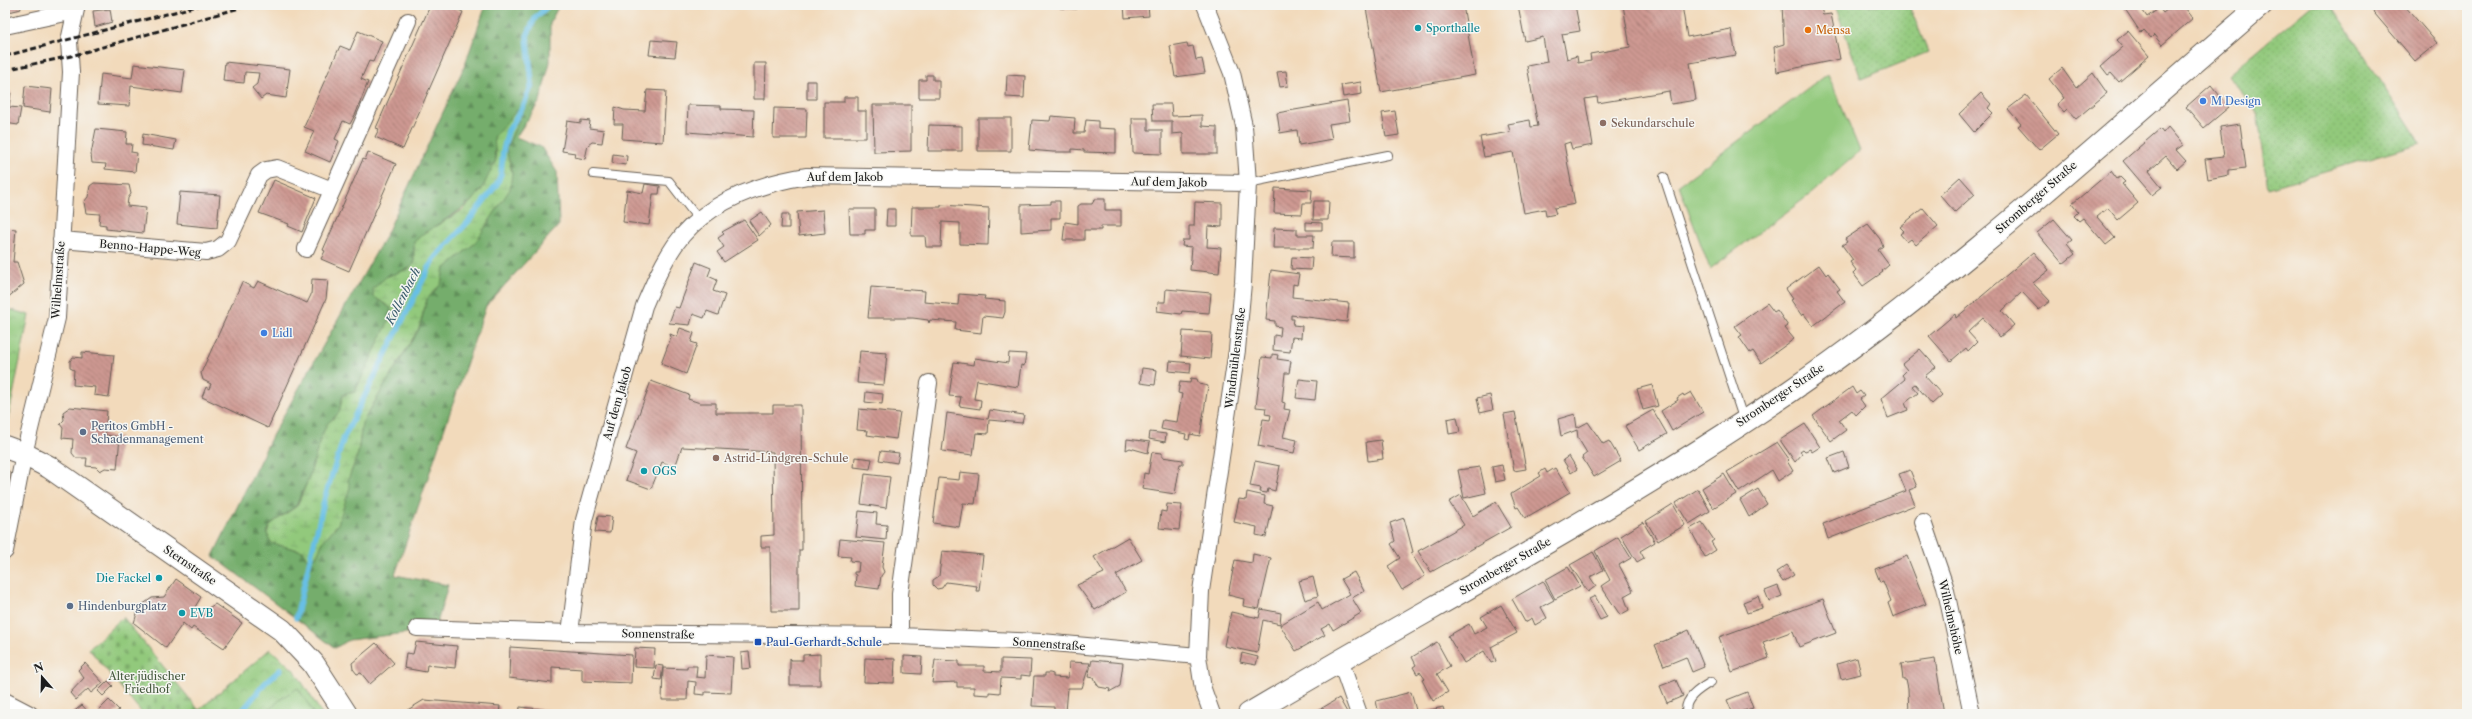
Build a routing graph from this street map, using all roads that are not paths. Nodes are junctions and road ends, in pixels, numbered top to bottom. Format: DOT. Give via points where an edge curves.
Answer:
graph roads {
  1 [pos="1205,5"];
  2 [pos="2261,5"];
  3 [pos="76,8"];
  4 [pos="408,21"];
  5 [pos="5,26"];
  6 [pos="1388,155"];
  7 [pos="593,174"];
  8 [pos="1664,177"];
  9 [pos="1248,183"];
  10 [pos="332,190"];
  11 [pos="699,220"];
  12 [pos="61,240"];
  13 [pos="306,249"];
  14 [pos="929,383"];
  15 [pos="1744,421"];
  16 [pos="15,450"];
  17 [pos="1923,522"];
  18 [pos="5,551"];
  19 [pos="417,628"];
  20 [pos="570,633"];
  21 [pos="900,636"];
  22 [pos="1198,656"];
  23 [pos="1340,660"];
  24 [pos="1711,682"];
  25 [pos="5,701"];
  26 [pos="30,714"];
  27 [pos="346,714"];
  28 [pos="1212,714"];
  29 [pos="1249,714"];
  30 [pos="1360,714"];
  31 [pos="1687,714"];
  32 [pos="1972,714"];
  1 -- 9 [label="street, Windmühlenstraße" via="1232,73 1244,126"];
  2 -- 15 [label="main road, Stromberger Straße" via="1978,247 1846,350"];
  3 -- 5 [label="street"];
  3 -- 12 [label="street, Wilhelmstraße" via="69,41 71,72"];
  4 -- 10 [label="street"];
  6 -- 9 [label="lane"];
  7 -- 11 [label="lane" via="669,181"];
  8 -- 15 [label="lane"];
  9 -- 11 [label="street, Auf dem Jakob" via="807,176 748,190 724,202"];
  9 -- 22 [label="street, Windmühlenstraße" via="1244,283 1237,350 1201,591"];
  10 -- 12 [label="street, Benno-Happe-Weg" via="277,168 266,170 259,175 228,241 218,249 206,252"];
  10 -- 13 [label="street"];
  11 -- 20 [label="street, Auf dem Jakob" via="675,245 644,306 584,520"];
  12 -- 16 [label="street, Wilhelmstraße" via="57,318"];
  14 -- 21 [label="street" via="900,594"];
  15 -- 23 [label="main road, Stromberger Straße" via="1613,502"];
  16 -- 18 [label="street, Wilhelmstraße"];
  16 -- 27 [label="main road, Sternstraße" via="49,467 282,630 313,663"];
  17 -- 32 [label="street, Wilhelmshöhe" via="1945,586"];
  19 -- 20 [label="street, Sonnenstraße"];
  20 -- 21 [label="street, Sonnenstraße"];
  21 -- 22 [label="street, Sonnenstraße" via="1042,642"];
  22 -- 28 [label="street, Windmühlenstraße" via="1203,689"];
  23 -- 29 [label="main road, Stromberger Straße"];
  23 -- 30 [label="street"];
  24 -- 31 [label="lane" via="1696,691 1689,701"];
  25 -- 26 [label="street"];
}
